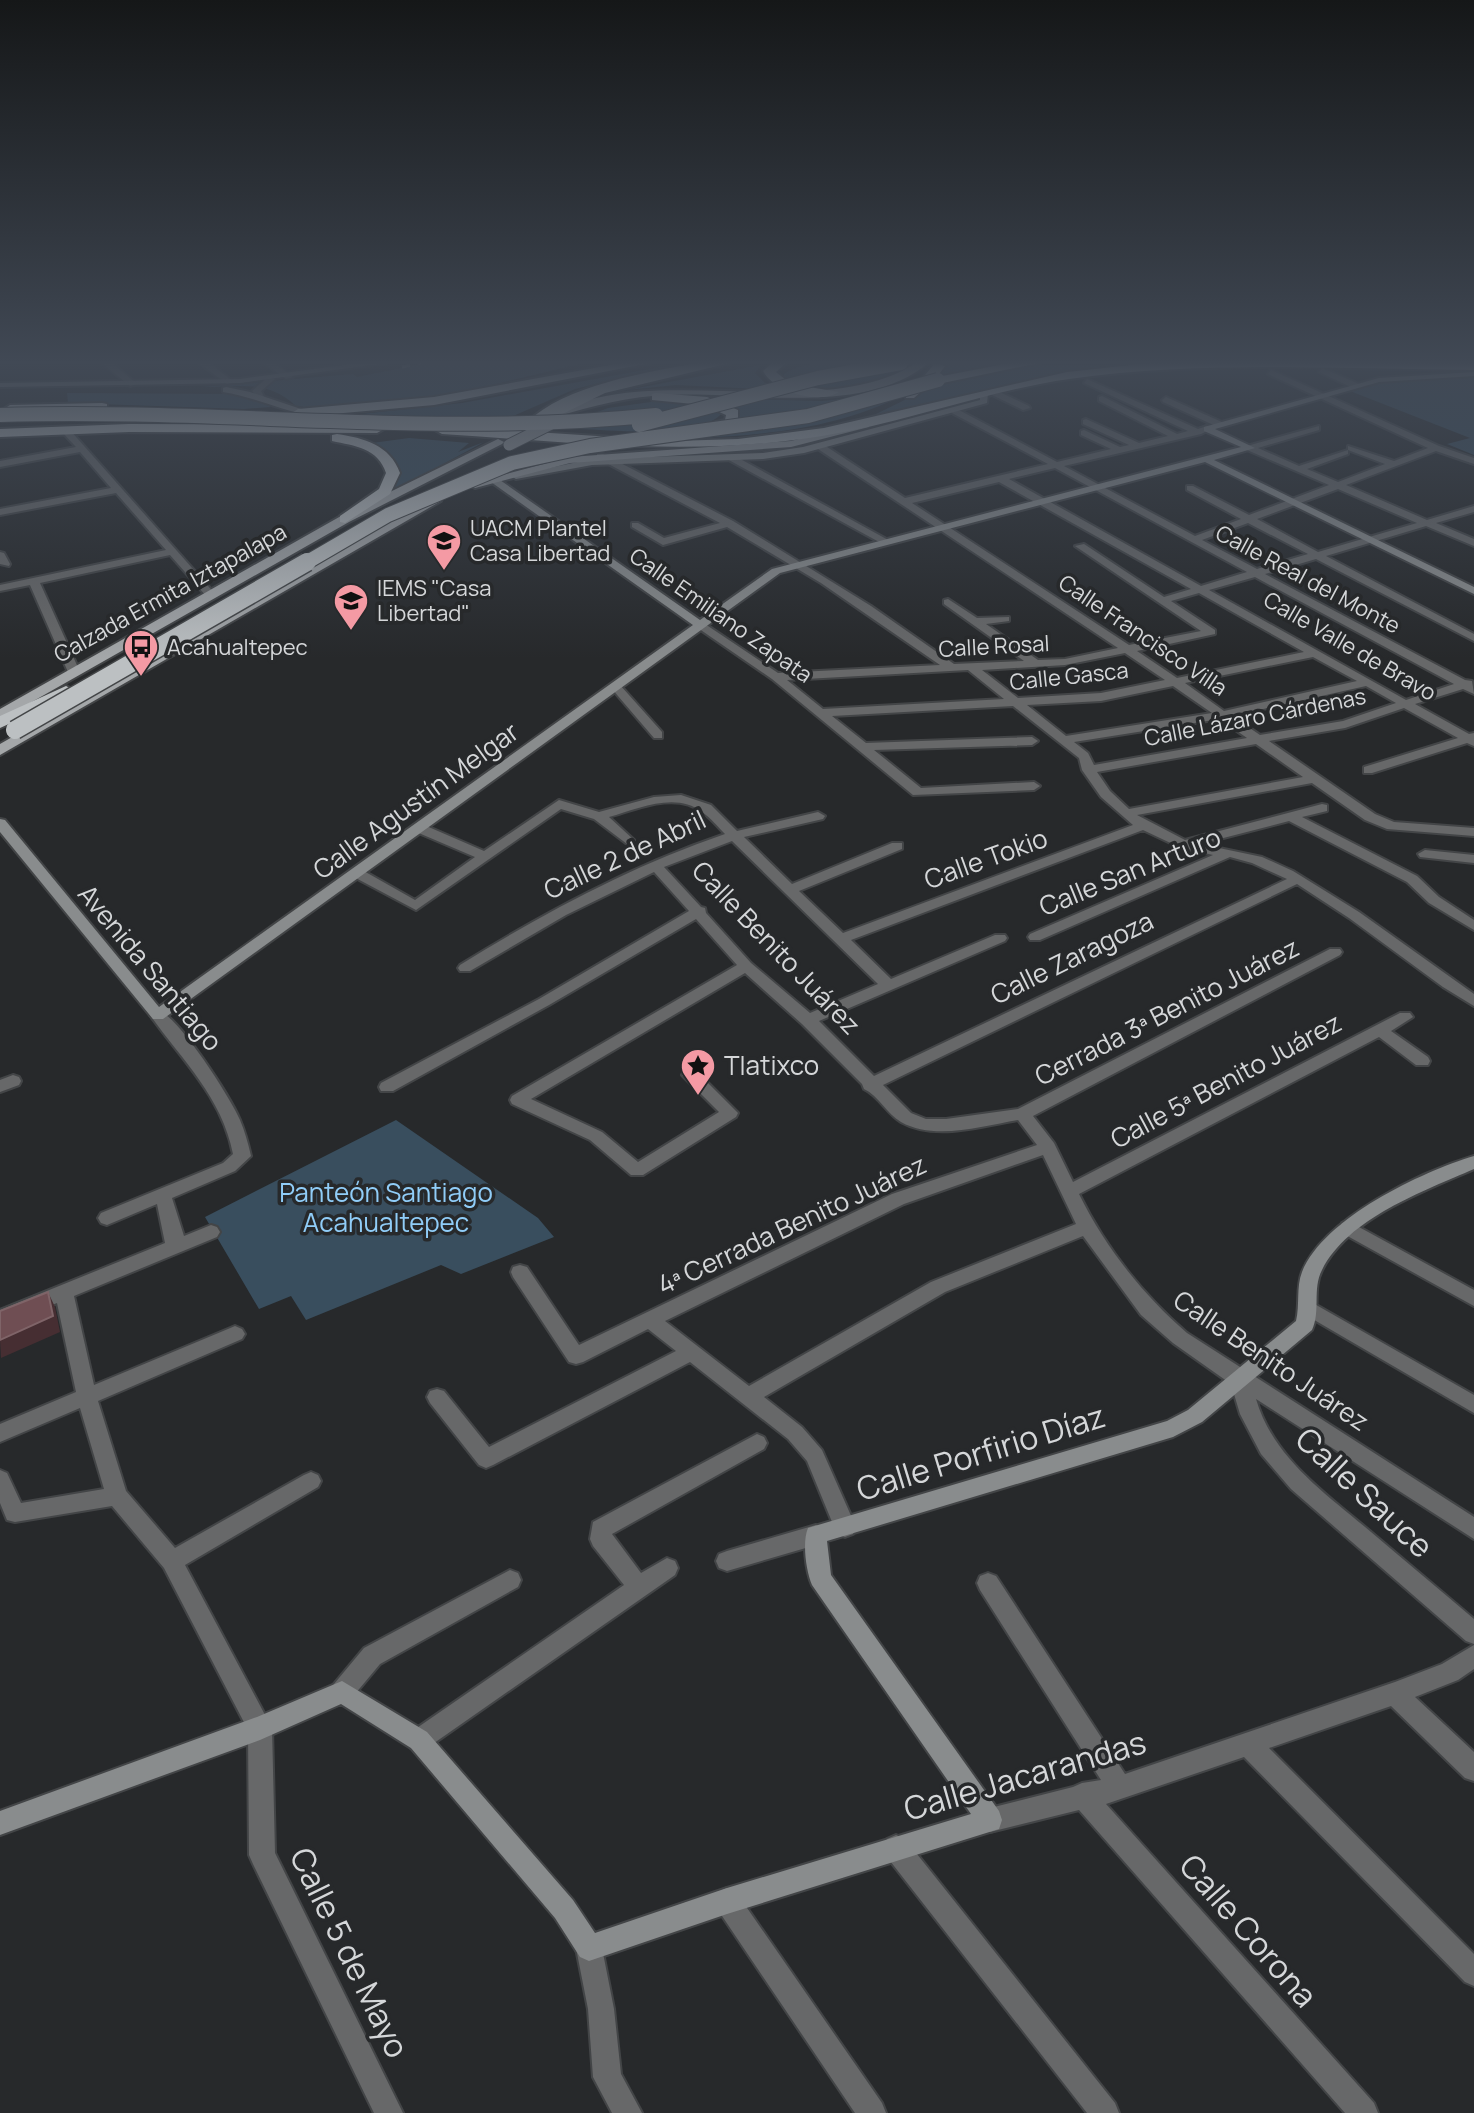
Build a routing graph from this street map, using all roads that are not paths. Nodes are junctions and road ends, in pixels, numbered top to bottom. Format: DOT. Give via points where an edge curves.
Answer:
graph roads {
  1 [pos="93,462"];
  2 [pos="388,462"];
  3 [pos="467,462"];
  4 [pos="480,462"];
  5 [pos="501,462"];
  6 [pos="518,462"];
  7 [pos="571,462"];
  8 [pos="611,462"];
  9 [pos="739,462"];
  10 [pos="844,462"];
  11 [pos="1049,462"];
  12 [pos="1076,462"];
  13 [pos="1195,462"];
  14 [pos="1210,462"];
  15 [pos="1282,462"];
  16 [pos="1318,462"];
  17 [pos="1386,462"];
  18 [pos="1400,462"];
  19 [pos="1394,464"];
  20 [pos="1057,466"];
  21 [pos="1299,469"];
  22 [pos="492,479"];
  23 [pos="1003,480"];
  24 [pos="1339,485"];
  25 [pos="1093,487"];
  26 [pos="1190,488"];
  27 [pos="117,490"];
  28 [pos="907,501"];
  29 [pos="1042,501"];
  30 [pos="1292,503"];
  31 [pos="417,509"];
  32 [pos="1474,509"];
  33 [pos="0,512"];
  34 [pos="351,516"];
  35 [pos="1250,519"];
  36 [pos="730,523"];
  37 [pos="1428,523"];
  38 [pos="635,525"];
  39 [pos="942,526"];
  40 [pos="388,527"];
  41 [pos="1193,540"];
  42 [pos="885,541"];
  43 [pos="1372,542"];
  44 [pos="1474,543"];
  45 [pos="1080,546"];
  46 [pos="170,552"];
  47 [pos="1318,557"];
  48 [pos="797,563"];
  49 [pos="1256,574"];
  50 [pos="34,581"];
  51 [pos="0,588"];
  52 [pos="1205,589"];
  53 [pos="1474,591"];
  54 [pos="211,595"];
  55 [pos="1164,600"];
  56 [pos="948,602"];
  57 [pos="1005,619"];
  58 [pos="975,621"];
  59 [pos="701,626"];
  60 [pos="1474,638"];
  61 [pos="1127,649"];
  62 [pos="1317,653"];
  63 [pos="1036,664"];
  64 [pos="971,667"];
  65 [pos="952,668"];
  66 [pos="74,672"];
  67 [pos="776,677"];
  68 [pos="1175,682"];
  69 [pos="1370,682"];
  70 [pos="1471,685"];
  71 [pos="616,687"];
  72 [pos="1016,703"];
  73 [pos="1406,703"];
  74 [pos="822,713"];
  75 [pos="0,715"];
  76 [pos="1222,715"];
  77 [pos="5,731"];
  78 [pos="658,735"];
  79 [pos="1472,739"];
  80 [pos="1064,740"];
  81 [pos="1032,741"];
  82 [pos="1260,741"];
  83 [pos="866,747"];
  84 [pos="0,750"];
  85 [pos="1088,770"];
  86 [pos="1368,770"];
  87 [pos="1312,779"];
  88 [pos="1034,786"];
  89 [pos="1322,808"];
  90 [pos="1128,813"];
  91 [pos="599,816"];
  92 [pos="818,816"];
  93 [pos="1290,816"];
  94 [pos="0,823"];
  95 [pos="1145,825"];
  96 [pos="419,828"];
  97 [pos="1450,830"];
  98 [pos="1474,832"];
  99 [pos="734,836"];
  100 [pos="627,840"];
  101 [pos="1180,845"];
  102 [pos="897,846"];
  103 [pos="1236,854"];
  104 [pos="1425,854"];
  105 [pos="484,856"];
  106 [pos="1458,859"];
  107 [pos="1474,859"];
  108 [pos="1474,865"];
  109 [pos="656,866"];
  110 [pos="357,873"];
  111 [pos="1297,879"];
  112 [pos="791,889"];
  113 [pos="700,911"];
  114 [pos="1474,926"];
  115 [pos="1035,937"];
  116 [pos="843,938"];
  117 [pos="1000,938"];
  118 [pos="1335,952"];
  119 [pos="746,966"];
  120 [pos="465,968"];
  121 [pos="889,986"];
  122 [pos="1474,1001"];
  123 [pos="158,1015"];
  124 [pos="1405,1017"];
  125 [pos="808,1020"];
  126 [pos="1380,1030"];
  127 [pos="1422,1061"];
  128 [pos="690,1075"];
  129 [pos="870,1085"];
  130 [pos="387,1087"];
  131 [pos="1022,1114"];
  132 [pos="1048,1147"];
  133 [pos="1474,1162"];
  134 [pos="1071,1191"];
  135 [pos="163,1196"];
  136 [pos="107,1218"];
  137 [pos="1086,1227"];
  138 [pos="1348,1228"];
  139 [pos="211,1232"];
  140 [pos="174,1248"];
  141 [pos="520,1272"];
  142 [pos="64,1293"];
  143 [pos="1474,1299"];
  144 [pos="1311,1309"];
  145 [pos="0,1318"];
  146 [pos="650,1320"];
  147 [pos="235,1334"];
  148 [pos="693,1352"];
  149 [pos="1240,1379"];
  150 [pos="751,1395"];
  151 [pos="437,1397"];
  152 [pos="87,1399"];
  153 [pos="1474,1405"];
  154 [pos="0,1433"];
  155 [pos="757,1443"];
  156 [pos="0,1479"];
  157 [pos="311,1481"];
  158 [pos="117,1496"];
  159 [pos="845,1527"];
  160 [pos="1474,1529"];
  161 [pos="816,1535"];
  162 [pos="172,1561"];
  163 [pos="727,1561"];
  164 [pos="667,1568"];
  165 [pos="510,1580"];
  166 [pos="988,1583"];
  167 [pos="639,1588"];
  168 [pos="1474,1633"];
  169 [pos="1474,1656"];
  170 [pos="342,1692"];
  171 [pos="1395,1693"];
  172 [pos="260,1728"];
  173 [pos="419,1740"];
  174 [pos="1248,1744"];
  175 [pos="1474,1769"];
  176 [pos="1120,1788"];
  177 [pos="1082,1795"];
  178 [pos="990,1820"];
  179 [pos="0,1823"];
  180 [pos="896,1848"];
  181 [pos="727,1901"];
  182 [pos="589,1948"];
  183 [pos="1474,1973"];
  184 [pos="389,2113"];
  185 [pos="628,2113"];
  186 [pos="872,2113"];
  187 [pos="1105,2113"];
  188 [pos="1364,2113"];
  1 -- 27 [label="street"];
  2 -- 34 [label="highway" via="392,481"];
  3 -- 34 [label="main road, Calzada Ermita Iztapalapa"];
  4 -- 31 [label="main road"];
  5 -- 77 [label="highway, bridge" via="441,482 375,514"];
  6 -- 77 [label="highway, bridge" via="388,515"];
  7 -- 22 [label="main road, Calzada Ermita Iztapalapa"];
  8 -- 36 [label="street"];
  9 -- 42 [label="street"];
  10 -- 28 [label="street, Calle Francisco Villa"];
  11 -- 20 [label="street, Calle Real del Monte"];
  12 -- 20 [label="street"];
  13 -- 25 [label="street, Calle Agustín Melgar"];
  14 -- 30 [label="street"];
  15 -- 21 [label="street"];
  16 -- 21 [label="street"];
  17 -- 19 [label="street"];
  18 -- 19 [label="street"];
  19 -- 24 [label="street"];
  20 -- 23 [label="street"];
  20 -- 25 [label="street, Calle Real del Monte"];
  21 -- 24 [label="street"];
  22 -- 31 [label="main road, Calzada Ermita Iztapalapa"];
  22 -- 59 [label="street, Calle Emiliano Zapata"];
  23 -- 28 [label="street"];
  23 -- 29 [label="street"];
  24 -- 30 [label="street"];
  24 -- 37 [label="street"];
  25 -- 29 [label="street, Calle Agustín Melgar"];
  25 -- 41 [label="street, Calle Real del Monte"];
  26 -- 35 [label="street"];
  27 -- 33 [label="street"];
  27 -- 46 [label="street"];
  28 -- 39 [label="street, Calle Francisco Villa"];
  29 -- 39 [label="street, Calle Agustín Melgar"];
  29 -- 52 [label="street"];
  30 -- 35 [label="street"];
  30 -- 43 [label="street"];
  31 -- 40 [label="main road, Calzada Ermita Iztapalapa"];
  32 -- 37 [label="street"];
  34 -- 40 [label="main road" via="389,511 393,515"];
  34 -- 54 [label="main road, Calzada Ermita Iztapalapa"];
  35 -- 41 [label="street"];
  35 -- 47 [label="street"];
  36 -- 38 [label="street" via="663,542"];
  36 -- 48 [label="street"];
  37 -- 43 [label="street"];
  37 -- 44 [label="street"];
  39 -- 42 [label="street, Calle Agustín Melgar"];
  39 -- 61 [label="street, Calle Francisco Villa"];
  40 -- 84 [label="main road, Calzada Ermita Iztapalapa"];
  41 -- 49 [label="street, Calle Real del Monte"];
  42 -- 48 [label="street, Calle Agustín Melgar"];
  43 -- 47 [label="street"];
  43 -- 53 [label="street"];
  45 -- 55 [label="street"];
  46 -- 50 [label="street"];
  46 -- 54 [label="street"];
  47 -- 49 [label="street"];
  47 -- 60 [label="street"];
  48 -- 59 [label="street, Calle Agustín Melgar" via="776,571"];
  48 -- 65 [label="street"];
  49 -- 52 [label="street"];
  49 -- 70 [label="street, Calle Real del Monte"];
  50 -- 51 [label="street"];
  50 -- 66 [label="street"];
  52 -- 55 [label="street"];
  52 -- 62 [label="street, Calle Valle de Bravo"];
  54 -- 66 [label="main road, Calzada Ermita Iztapalapa"];
  55 -- 61 [label="street, Calle Rosal" via="1211,632"];
  56 -- 58 [label="street"];
  57 -- 58 [label="street"];
  58 -- 63 [label="street"];
  59 -- 67 [label="street, Calle Emiliano Zapata"];
  59 -- 71 [label="street, Calle Agustín Melgar"];
  61 -- 63 [label="street, Calle Rosal"];
  61 -- 68 [label="street, Calle Francisco Villa"];
  62 -- 68 [label="street, Calle Gasca"];
  62 -- 69 [label="street, Calle Valle de Bravo"];
  63 -- 64 [label="street, Calle Rosal"];
  64 -- 65 [label="street, Calle Rosal"];
  64 -- 72 [label="street"];
  65 -- 67 [label="street, Calle Rosal"];
  66 -- 75 [label="main road, Calzada Ermita Iztapalapa"];
  67 -- 74 [label="street, Calle Emiliano Zapata"];
  68 -- 72 [label="street, Calle Gasca" via="1101,697"];
  68 -- 76 [label="street, Calle Francisco Villa"];
  69 -- 73 [label="street, Calle Valle de Bravo"];
  69 -- 76 [label="street"];
  70 -- 73 [label="street, Calle Lázaro Cárdenas"];
  71 -- 78 [label="street"];
  71 -- 96 [label="street, Calle Agustín Melgar"];
  72 -- 74 [label="street, Calle Gasca"];
  72 -- 80 [label="street"];
  73 -- 79 [label="street, Calle Valle de Bravo"];
  73 -- 82 [label="street, Calle Lázaro Cárdenas" via="1345,724"];
  74 -- 83 [label="street, Calle Emiliano Zapata"];
  76 -- 80 [label="street"];
  76 -- 82 [label="street, Calle Francisco Villa"];
  79 -- 86 [label="street"];
  80 -- 85 [label="street" via="1084,756"];
  81 -- 83 [label="street"];
  82 -- 85 [label="street, Calle Lázaro Cárdenas"];
  82 -- 87 [label="street, Calle Francisco Villa"];
  83 -- 88 [label="street, Calle Emiliano Zapata" via="918,792"];
  85 -- 90 [label="street" via="1100,789"];
  87 -- 90 [label="street"];
  87 -- 97 [label="street, Calle Francisco Villa" via="1380,822"];
  89 -- 93 [label="street"];
  90 -- 95 [label="street"];
  91 -- 99 [label="street" via="668,798 692,799"];
  91 -- 100 [label="street"];
  91 -- 105 [label="street" via="559,804"];
  92 -- 99 [label="street, Calle 2 de Abril"];
  93 -- 101 [label="street"];
  93 -- 114 [label="street" via="1412,879"];
  94 -- 123 [label="street, Avenida Santiago"];
  95 -- 101 [label="street"];
  95 -- 116 [label="street, Calle Tokio"];
  96 -- 105 [label="street"];
  96 -- 110 [label="street, Calle Agustín Melgar"];
  97 -- 98 [label="street, Calle Francisco Villa"];
  97 -- 106 [label="street"];
  99 -- 109 [label="street, Calle 2 de Abril"];
  99 -- 112 [label="street"];
  101 -- 103 [label="street"];
  102 -- 112 [label="street"];
  103 -- 111 [label="street"];
  103 -- 115 [label="street, Calle San Arturo"];
  104 -- 106 [label="street"];
  105 -- 110 [label="street" via="416,906"];
  106 -- 107 [label="street"];
  106 -- 108 [label="street"];
  109 -- 113 [label="street, Calle Benito Juárez"];
  109 -- 120 [label="street, Calle 2 de Abril"];
  110 -- 123 [label="street, Calle Agustín Melgar"];
  111 -- 122 [label="street"];
  111 -- 129 [label="street, Calle Zaragoza"];
  112 -- 116 [label="street"];
  113 -- 119 [label="street, Calle Benito Juárez"];
  113 -- 130 [label="street"];
  116 -- 121 [label="street"];
  117 -- 121 [label="street"];
  118 -- 131 [label="street, Cerrada 3ª Benito Juárez"];
  119 -- 125 [label="street, Calle Benito Juárez"];
  119 -- 128 [label="street" via="518,1100 596,1136 637,1171 730,1113"];
  121 -- 125 [label="street"];
  123 -- 135 [label="street, Avenida Santiago" via="212,1085 241,1143 242,1156"];
  124 -- 126 [label="street, Calle 5ª Benito Juárez"];
  125 -- 129 [label="street, Calle Benito Juárez"];
  126 -- 127 [label="street"];
  126 -- 134 [label="street, Calle 5ª Benito Juárez"];
  129 -- 131 [label="street, Calle Benito Juárez" via="897,1111 924,1125"];
  131 -- 132 [label="street, Calle Benito Juárez"];
  132 -- 134 [label="street, Calle Benito Juárez"];
  132 -- 146 [label="street, 4ª Cerrada Benito Juárez" via="898,1199"];
  133 -- 138 [label="street" via="1376,1208"];
  134 -- 137 [label="street, Calle Benito Juárez"];
  135 -- 136 [label="street"];
  135 -- 140 [label="street"];
  137 -- 149 [label="street, Calle Benito Juárez" via="1148,1310"];
  137 -- 150 [label="street" via="938,1287"];
  138 -- 143 [label="street"];
  138 -- 144 [label="street" via="1314,1266 1307,1287"];
  139 -- 140 [label="street"];
  140 -- 142 [label="street"];
  141 -- 146 [label="street, 4ª Cerrada Benito Juárez" via="576,1356"];
  142 -- 145 [label="street"];
  142 -- 152 [label="street, Calle 5 de Mayo"];
  144 -- 149 [label="street, Calle Porfirio Díaz" via="1305,1325"];
  144 -- 153 [label="street"];
  146 -- 148 [label="street"];
  147 -- 152 [label="street"];
  148 -- 150 [label="street"];
  148 -- 151 [label="street" via="486,1459"];
  149 -- 159 [label="street, Calle Porfirio Díaz" via="1173,1428"];
  149 -- 160 [label="street, Calle Benito Juárez"];
  149 -- 168 [label="street, Calle Sauce" via="1268,1448 1298,1483"];
  150 -- 159 [label="street" via="815,1456"];
  152 -- 154 [label="street"];
  152 -- 158 [label="street, Calle 5 de Mayo"];
  155 -- 167 [label="street" via="601,1529 601,1539"];
  156 -- 158 [label="street" via="15,1513"];
  157 -- 162 [label="street"];
  158 -- 162 [label="street, Calle 5 de Mayo"];
  159 -- 161 [label="street, Calle Porfirio Díaz"];
  161 -- 163 [label="street, Calle Porfirio Díaz"];
  161 -- 178 [label="street" via="820,1578"];
  162 -- 172 [label="street, Calle 5 de Mayo"];
  164 -- 167 [label="street"];
  165 -- 170 [label="street" via="372,1656"];
  166 -- 176 [label="street"];
  167 -- 173 [label="street"];
  169 -- 171 [label="street, Calle Jacarandas" via="1450,1672"];
  170 -- 172 [label="street"];
  170 -- 173 [label="street"];
  171 -- 174 [label="street, Calle Jacarandas"];
  171 -- 175 [label="street"];
  172 -- 179 [label="street"];
  172 -- 184 [label="street, Calle 5 de Mayo" via="262,1855"];
  173 -- 182 [label="street" via="564,1909"];
  174 -- 176 [label="street, Calle Jacarandas"];
  174 -- 183 [label="street"];
  176 -- 177 [label="street, Calle Jacarandas"];
  177 -- 178 [label="street, Calle Jacarandas"];
  177 -- 188 [label="street, Calle Corona"];
  178 -- 180 [label="street, Calle Jacarandas"];
  180 -- 181 [label="street, Calle Jacarandas"];
  180 -- 187 [label="street"];
  181 -- 182 [label="street, Calle Jacarandas"];
  181 -- 186 [label="street"];
  182 -- 185 [label="street" via="607,2077"];
}
